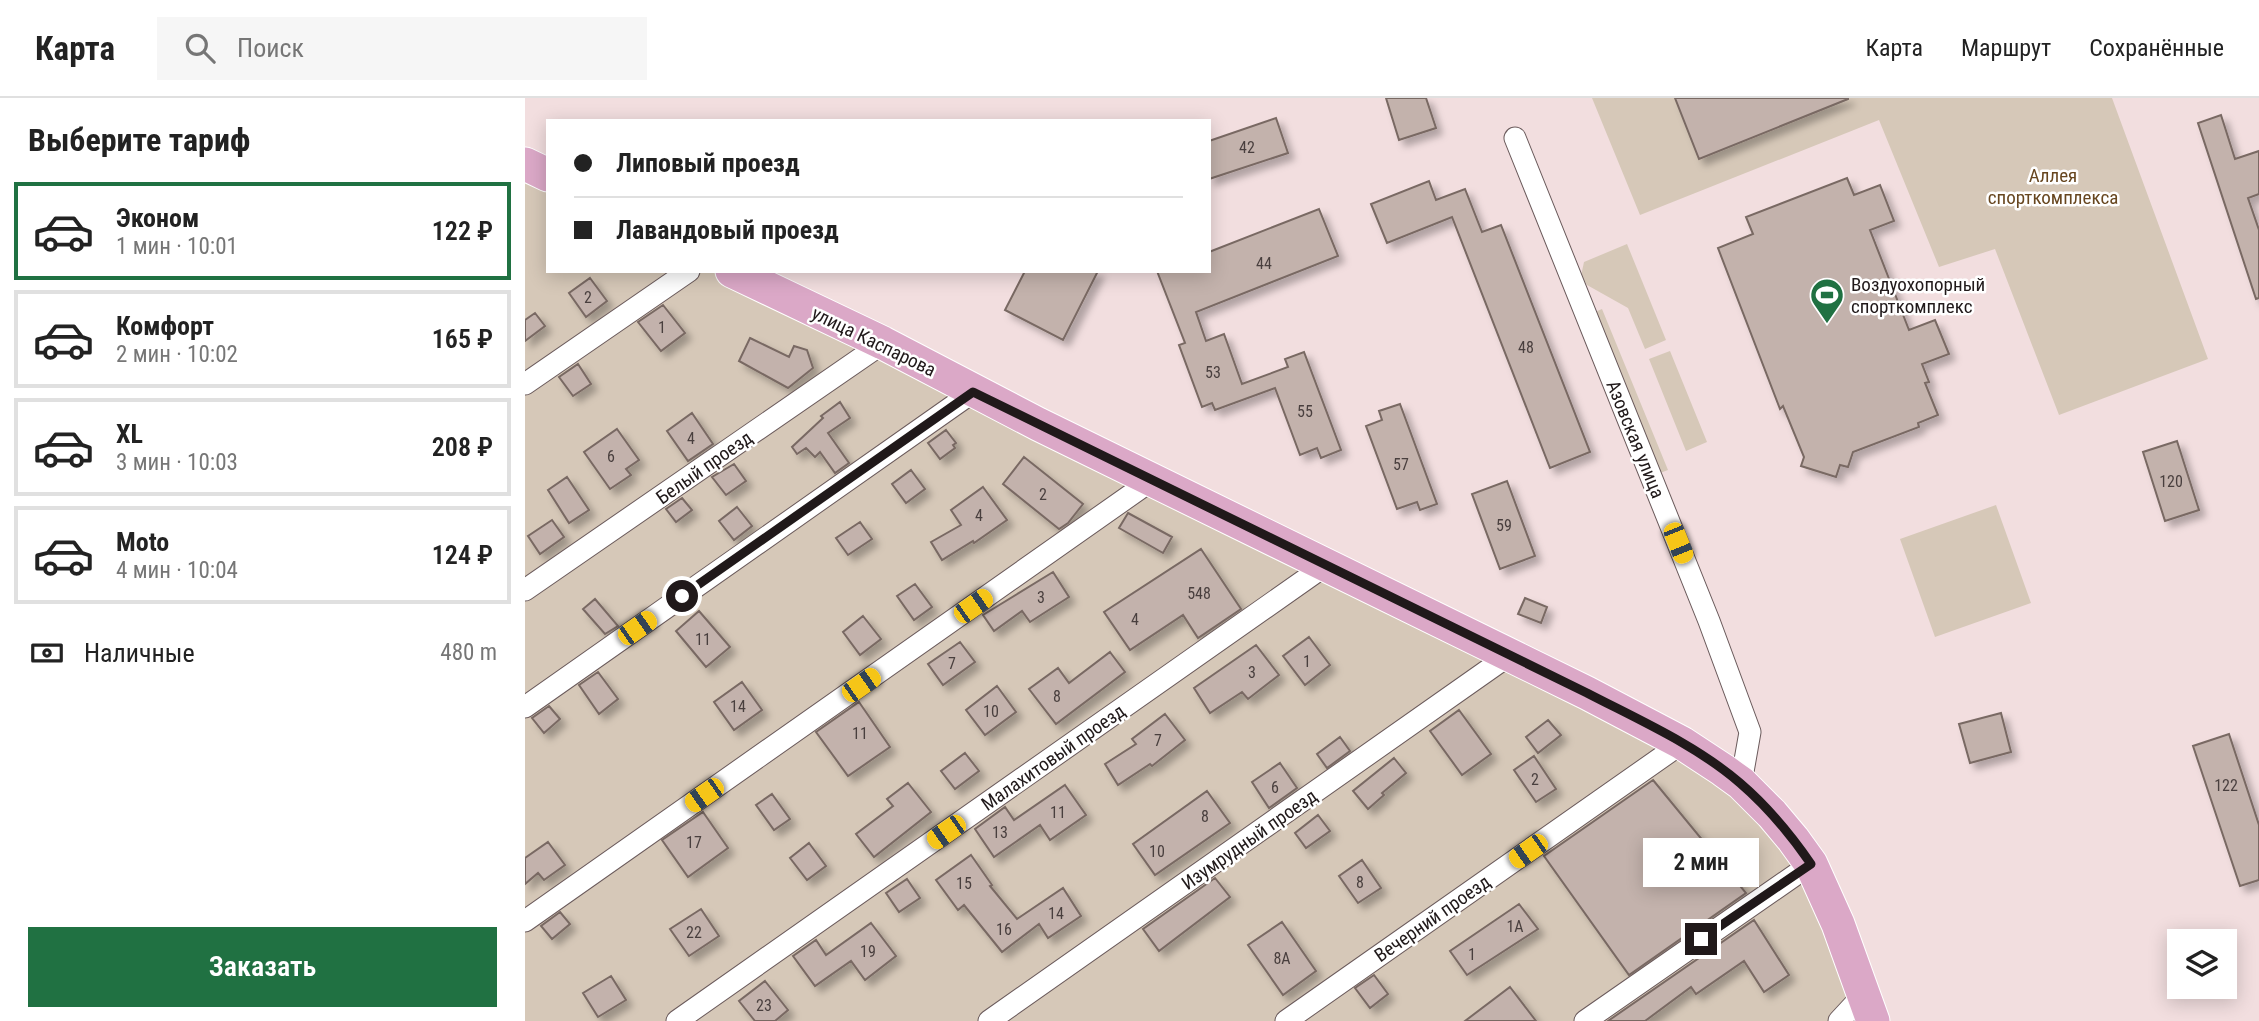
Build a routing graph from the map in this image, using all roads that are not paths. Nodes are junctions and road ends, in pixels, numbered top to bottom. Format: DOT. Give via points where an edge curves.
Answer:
graph roads {
  1 [pos="1515,138"];
  2 [pos="686,273"];
  3 [pos="736,273"];
  4 [pos="883,344"];
  5 [pos="525,384"];
  6 [pos="973,392"];
  7 [pos="1152,480"];
  8 [pos="1326,565"];
  9 [pos="525,590"];
  10 [pos="1508,656"];
  11 [pos="525,706"];
  12 [pos="1682,743"];
  13 [pos="1741,783"];
  14 [pos="1811,864"];
  15 [pos="525,921"];
  16 [pos="1868,1007"];
  17 [pos="677,1021"];
  18 [pos="989,1021"];
  19 [pos="1286,1021"];
  20 [pos="1585,1021"];
  21 [pos="1839,1021"];
  1 -- 13 [label="street, Азовская улица" via="1750,732"];
  2 -- 5 [label="street"];
  3 -- 4 [label="main road, улица Каспарова"];
  4 -- 6 [label="main road, улица Каспарова"];
  4 -- 9 [label="street, Белый проезд"];
  6 -- 7 [label="main road, улица Каспарова"];
  6 -- 11 [label="street"];
  7 -- 8 [label="main road, улица Каспарова"];
  7 -- 15 [label="street"];
  8 -- 10 [label="main road, улица Каспарова"];
  8 -- 17 [label="street, Малахитовый проезд"];
  10 -- 12 [label="main road, улица Каспарова"];
  10 -- 18 [label="street, Изумрудный проезд"];
  12 -- 13 [label="main road, улица Каспарова"];
  12 -- 19 [label="street, Вечерний проезд"];
  13 -- 14 [label="main road, улица Каспарова"];
  14 -- 16 [label="main road, улица Каспарова"];
  14 -- 20 [label="street"];
  16 -- 21 [label="street"];
}
